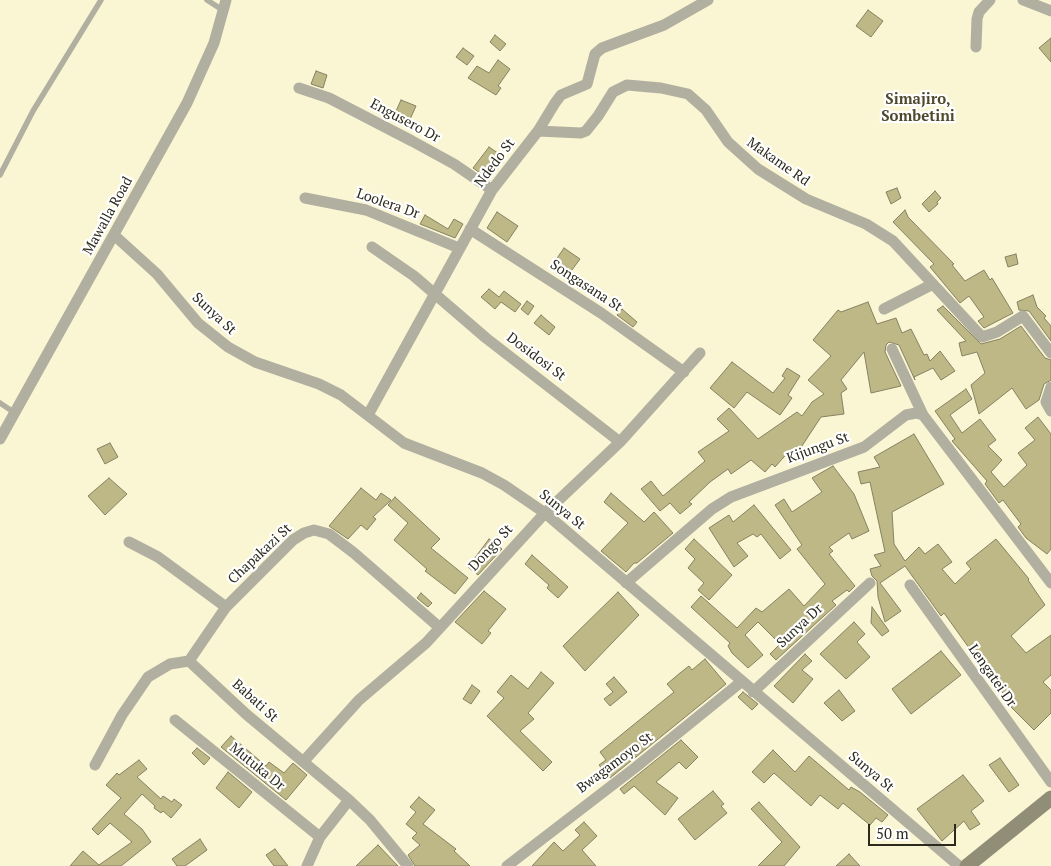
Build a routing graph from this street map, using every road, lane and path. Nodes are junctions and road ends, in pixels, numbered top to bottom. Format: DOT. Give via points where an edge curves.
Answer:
graph roads {
  1 [pos="101,0"];
  2 [pos="207,0"];
  3 [pos="708,0"];
  4 [pos="990,0"];
  5 [pos="1023,0"];
  6 [pos="225,5"];
  7 [pos="1051,11"];
  8 [pos="976,46"];
  9 [pos="299,88"];
  10 [pos="538,131"];
  11 [pos="0,174"];
  12 [pos="492,190"];
  13 [pos="305,198"];
  14 [pos="470,229"];
  15 [pos="114,235"];
  16 [pos="372,247"];
  17 [pos="459,248"];
  18 [pos="933,284"];
  19 [pos="435,294"];
  20 [pos="884,309"];
  21 [pos="892,349"];
  22 [pos="700,353"];
  23 [pos="1051,353"];
  24 [pos="684,372"];
  25 [pos="1051,387"];
  26 [pos="0,403"];
  27 [pos="1051,411"];
  28 [pos="16,413"];
  29 [pos="368,415"];
  30 [pos="923,415"];
  31 [pos="4,423"];
  32 [pos="0,439"];
  33 [pos="620,442"];
  34 [pos="545,513"];
  35 [pos="128,542"];
  36 [pos="626,583"];
  37 [pos="870,583"];
  38 [pos="1051,583"];
  39 [pos="910,585"];
  40 [pos="226,607"];
  41 [pos="439,627"];
  42 [pos="189,661"];
  43 [pos="742,682"];
  44 [pos="752,692"];
  45 [pos="175,720"];
  46 [pos="303,762"];
  47 [pos="95,765"];
  48 [pos="1051,782"];
  49 [pos="1051,798"];
  50 [pos="349,800"];
  51 [pos="320,838"];
  52 [pos="307,866"];
  53 [pos="408,866"];
  54 [pos="506,866"];
  55 [pos="959,866"];
  56 [pos="967,866"];
  1 -- 11 [label="lane" via="33,111"];
  2 -- 6 [label="lane"];
  3 -- 10 [label="street, Ndedo St" via="664,24 602,48 594,58 589,81 561,95"];
  4 -- 8 [label="street" via="979,12"];
  5 -- 7 [label="street"];
  6 -- 15 [label="street, Mawalla Road" via="214,43 187,104"];
  9 -- 12 [label="street, Engusero Dr" via="330,98 404,137 454,164"];
  10 -- 12 [label="street, Ndedo St"];
  10 -- 18 [label="street, Makame Rd" via="586,131 613,92 627,85 688,94 706,110 743,158 806,199 883,233"];
  12 -- 14 [label="street, Ndedo St"];
  13 -- 17 [label="street, Loolera Dr" via="366,210"];
  14 -- 17 [label="street, Ndedo St"];
  14 -- 24 [label="street, Songasana St" via="601,313"];
  15 -- 28 [label="street, Mawalla Road"];
  15 -- 29 [label="street, Sunya St" via="157,274 198,323 221,342 255,362 341,395"];
  16 -- 19 [label="street, Dosidosi St"];
  17 -- 19 [label="street, Ndedo St"];
  18 -- 20 [label="street"];
  18 -- 23 [label="street" via="982,337 1023,316"];
  19 -- 29 [label="street, Ndedo St"];
  19 -- 33 [label="street, Dosidosi St"];
  21 -- 30 [label="street"];
  22 -- 24 [label="street, Dongo St"];
  24 -- 33 [label="street, Dongo St"];
  25 -- 27 [label="street" via="1046,402"];
  26 -- 28 [label="lane"];
  28 -- 31 [label="street, Mawalla Road"];
  29 -- 34 [label="street, Sunya St" via="404,443 482,473"];
  30 -- 36 [label="street, Kijungu St" via="916,412 906,415 864,447 847,455 731,497 712,509"];
  30 -- 38 [label="street"];
  31 -- 32 [label="street, Mawalla Road"];
  33 -- 34 [label="street, Dongo St"];
  34 -- 36 [label="street, Sunya St"];
  34 -- 41 [label="street, Dongo St"];
  35 -- 40 [label="street" via="158,557"];
  36 -- 43 [label="street, Sunya St"];
  37 -- 44 [label="street, Sunya Dr"];
  39 -- 48 [label="street, Lengatei Dr"];
  40 -- 41 [label="street, Chapakazi St" via="293,540 314,530 328,534 354,552"];
  40 -- 42 [label="street, Chapakazi St"];
  41 -- 46 [label="street, Dongo St" via="420,648 359,700"];
  42 -- 46 [label="street, Babati St"];
  42 -- 47 [label="street" via="170,664 148,677 122,715"];
  43 -- 44 [label="street, Sunya St"];
  43 -- 54 [label="street, Bwagamoyo St"];
  44 -- 55 [label="street, Sunya St"];
  45 -- 51 [label="street, Mutuka Dr"];
  46 -- 50 [label="street, Babati St"];
  49 -- 56 [label="street"];
  50 -- 51 [label="street"];
  50 -- 53 [label="street, Babati St"];
  51 -- 52 [label="street"];
}
